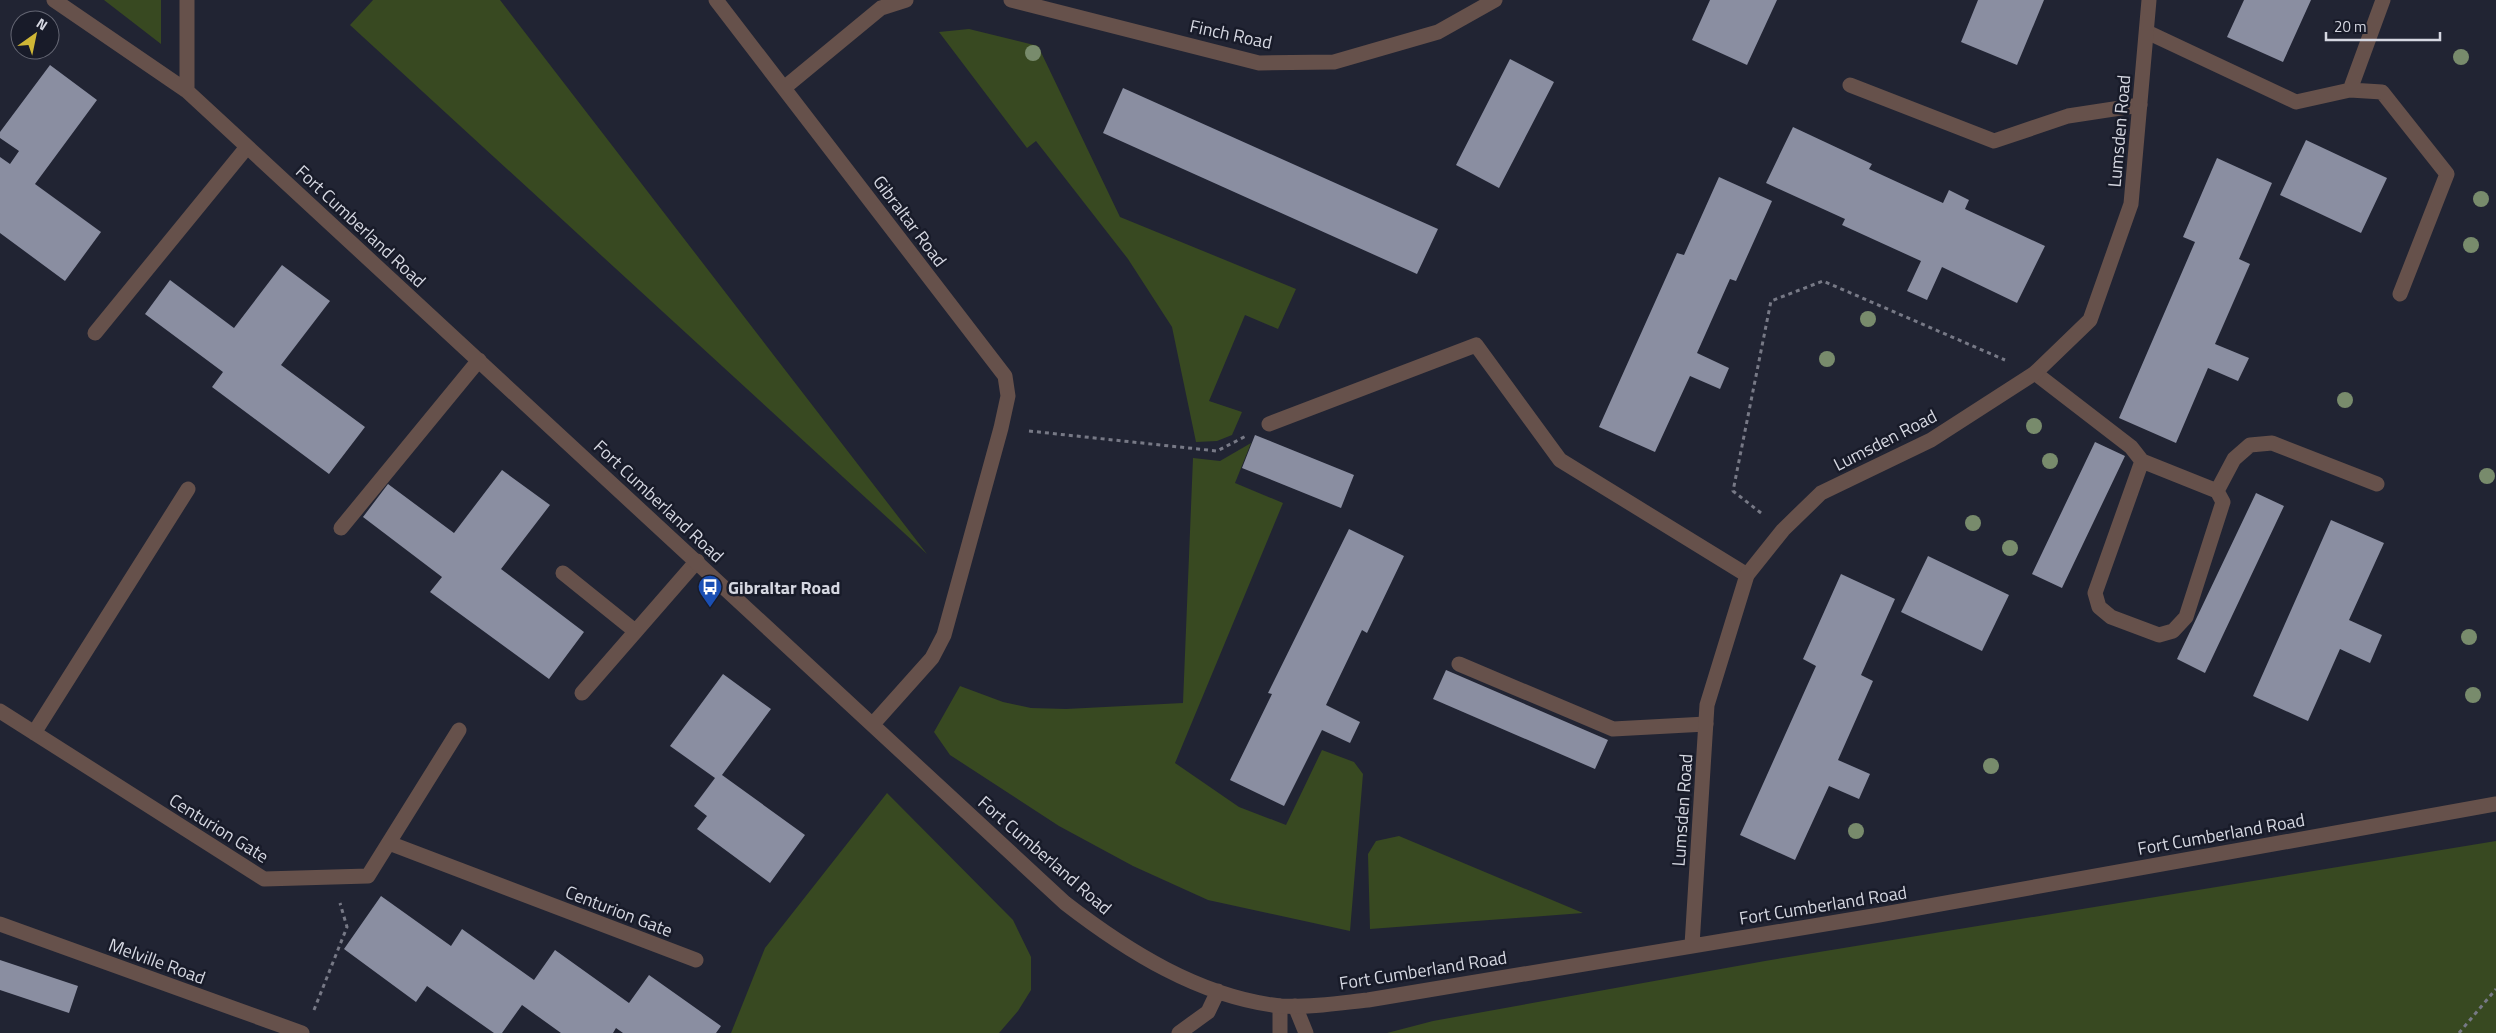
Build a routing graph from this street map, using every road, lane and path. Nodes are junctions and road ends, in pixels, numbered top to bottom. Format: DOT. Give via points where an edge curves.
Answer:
graph roads {
  1 [pos="54,0"];
  2 [pos="187,0"];
  3 [pos="716,0"];
  4 [pos="906,0"];
  5 [pos="1011,0"];
  6 [pos="1495,0"];
  7 [pos="2149,0"];
  8 [pos="2383,0"];
  9 [pos="2147,32"];
  10 [pos="1850,85"];
  11 [pos="784,88"];
  12 [pos="2350,90"];
  13 [pos="187,91"];
  14 [pos="2140,105"];
  15 [pos="247,147"];
  16 [pos="2400,294"];
  17 [pos="95,333"];
  18 [pos="479,360"];
  19 [pos="2035,374"];
  20 [pos="1269,424"];
  21 [pos="1001,428"];
  22 [pos="2142,461"];
  23 [pos="2377,484"];
  24 [pos="188,489"];
  25 [pos="2217,491"];
  26 [pos="341,528"];
  27 [pos="1783,530"];
  28 [pos="696,561"];
  29 [pos="563,573"];
  30 [pos="1746,575"];
  31 [pos="635,631"];
  32 [pos="1459,664"];
  33 [pos="582,693"];
  34 [pos="0,711"];
  35 [pos="873,724"];
  36 [pos="1706,724"];
  37 [pos="458,730"];
  38 [pos="34,733"];
  39 [pos="2496,804"];
  40 [pos="389,843"];
  41 [pos="334,877"];
  42 [pos="0,924"];
  43 [pos="1692,945"];
  44 [pos="696,960"];
  45 [pos="2496,989"];
  46 [pos="1218,991"];
  47 [pos="1288,1006"];
  48 [pos="312,1015"];
  49 [pos="302,1033"];
  50 [pos="1179,1033"];
  51 [pos="1280,1033"];
  52 [pos="1306,1033"];
  53 [pos="2458,1033"];
  1 -- 13 [label="street, Fort Cumberland Road"];
  2 -- 13 [label="street"];
  3 -- 11 [label="street, Gibraltar Road"];
  4 -- 11 [label="street" via="881,8"];
  5 -- 6 [label="street, Finch Road" via="1259,63 1334,62 1438,32"];
  7 -- 9 [label="street, Lumsden Road"];
  8 -- 12 [label="street"];
  9 -- 12 [label="street" via="2296,102"];
  9 -- 14 [label="street, Lumsden Road"];
  10 -- 14 [label="street" via="1994,141 2068,116"];
  11 -- 21 [label="street, Gibraltar Road" via="1005,376 1008,396"];
  12 -- 16 [label="street" via="2382,92 2447,174"];
  13 -- 15 [label="street, Fort Cumberland Road"];
  14 -- 19 [label="street, Lumsden Road" via="2131,204 2090,320"];
  15 -- 17 [label="street"];
  15 -- 18 [label="street, Fort Cumberland Road"];
  18 -- 26 [label="street"];
  18 -- 28 [label="street, Fort Cumberland Road"];
  19 -- 22 [label="street" via="2131,447"];
  19 -- 27 [label="street, Lumsden Road" via="1930,440 1821,493"];
  19 -- 27 [label="path" via="1823,281 1771,301 1733,492"];
  20 -- 21 [label="path" via="1217,451"];
  20 -- 30 [label="street" via="1476,345 1560,460"];
  21 -- 35 [label="street, Gibraltar Road" via="944,635 932,658"];
  22 -- 25 [label="street"];
  22 -- 25 [label="street" via="2095,592 2099,607 2119,620 2159,635 2173,632 2186,617 2221,513 2223,502"];
  23 -- 25 [label="street" via="2272,443 2250,445 2234,459"];
  24 -- 38 [label="street"];
  27 -- 30 [label="street, Lumsden Road"];
  28 -- 31 [label="street"];
  28 -- 35 [label="street, Fort Cumberland Road"];
  29 -- 31 [label="street"];
  30 -- 36 [label="street, Lumsden Road" via="1708,705"];
  31 -- 33 [label="street"];
  32 -- 36 [label="street" via="1612,729"];
  34 -- 38 [label="street, Centurion Gate"];
  35 -- 46 [label="street, Fort Cumberland Road" via="1071,908 1141,955"];
  36 -- 43 [label="street, Lumsden Road"];
  37 -- 40 [label="street, Centurion Gate"];
  38 -- 41 [label="street, Centurion Gate" via="264,879"];
  39 -- 43 [label="street, Fort Cumberland Road" via="1879,915"];
  40 -- 41 [label="street, Centurion Gate" via="368,876"];
  40 -- 44 [label="street, Centurion Gate"];
  41 -- 48 [label="path" via="347,928"];
  42 -- 49 [label="street, Melville Road"];
  43 -- 47 [label="street, Fort Cumberland Road" via="1368,1000"];
  45 -- 53 [label="path"];
  46 -- 47 [label="street, Fort Cumberland Road"];
  46 -- 50 [label="street" via="1208,1012"];
  47 -- 51 [label="street"];
  47 -- 52 [label="street"];
}
